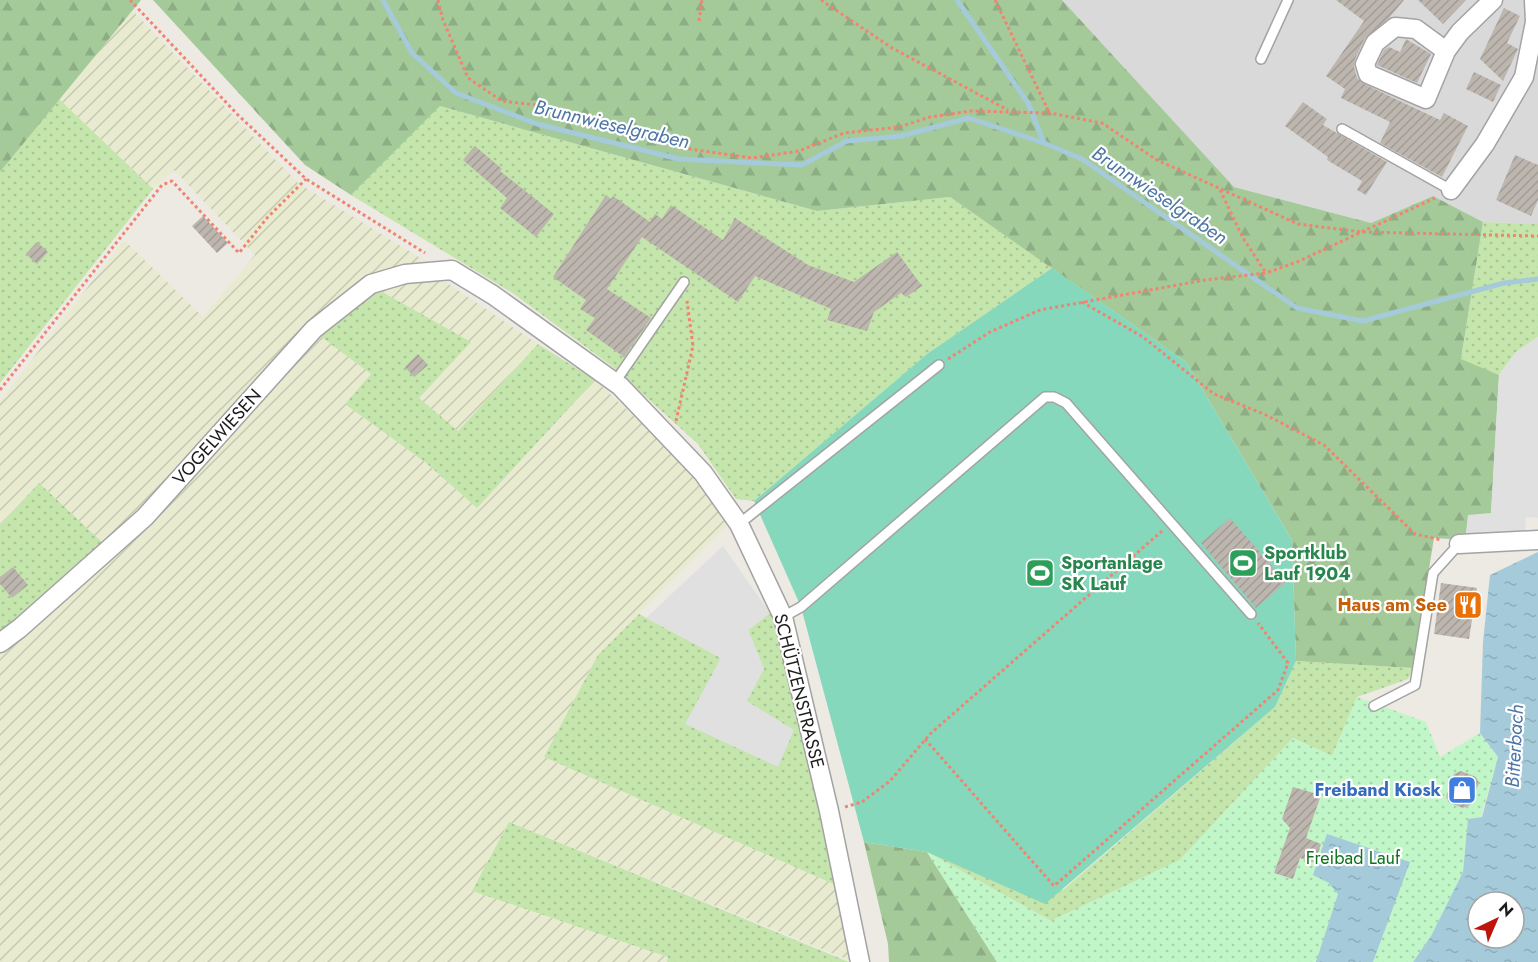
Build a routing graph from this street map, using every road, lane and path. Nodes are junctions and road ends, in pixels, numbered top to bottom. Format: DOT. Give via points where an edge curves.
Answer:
graph roads {
  1 [pos="130,0"];
  2 [pos="438,0"];
  3 [pos="702,0"];
  4 [pos="821,0"];
  5 [pos="995,0"];
  6 [pos="1288,0"];
  7 [pos="1493,0"];
  8 [pos="1534,0"];
  9 [pos="699,21"];
  10 [pos="1446,51"];
  11 [pos="1261,59"];
  12 [pos="1008,110"];
  13 [pos="1050,112"];
  14 [pos="1342,129"];
  15 [pos="306,179"];
  16 [pos="1219,188"];
  17 [pos="1451,190"];
  18 [pos="1362,232"];
  19 [pos="1538,236"];
  20 [pos="452,270"];
  21 [pos="1266,273"];
  22 [pos="684,282"];
  23 [pos="1081,301"];
  24 [pos="939,365"];
  25 [pos="615,382"];
  26 [pos="0,390"];
  27 [pos="672,440"];
  28 [pos="1171,523"];
  29 [pos="739,524"];
  30 [pos="1538,540"];
  31 [pos="1458,544"];
  32 [pos="1251,614"];
  33 [pos="783,617"];
  34 [pos="0,643"];
  35 [pos="1374,706"];
  36 [pos="926,739"];
  37 [pos="829,811"];
  38 [pos="860,962"];
  1 -- 15 [label="path" via="237,114"];
  2 -- 12 [label="path" via="468,78 502,101 545,106 683,148 752,158 799,151 844,133 899,127 930,117 971,111"];
  3 -- 9 [label="path"];
  4 -- 12 [label="path" via="892,48"];
  5 -- 13 [label="path"];
  6 -- 11 [label="lane"];
  7 -- 10 [label="street"];
  8 -- 17 [label="street" via="1535,22 1524,77 1485,144"];
  10 -- 10 [label="street" via="1426,99 1368,74 1365,64 1375,43 1395,27 1416,29"];
  12 -- 13 [label="path"];
  13 -- 16 [label="path" via="1102,123 1157,160"];
  14 -- 17 [label="lane"];
  15 -- 20 [label="path"];
  15 -- 26 [label="path" via="239,253 172,181 162,185"];
  16 -- 18 [label="path" via="1298,224"];
  16 -- 21 [label="path" via="1243,238"];
  17 -- 18 [label="path"];
  18 -- 19 [label="path"];
  18 -- 21 [label="path"];
  20 -- 25 [label="street, SCHÜTZENSTRASSE"];
  20 -- 34 [label="street, VOGELWIESEN" via="405,274 371,285 314,329 145,517"];
  21 -- 23 [label="path"];
  22 -- 25 [label="lane"];
  22 -- 27 [label="path" via="693,346"];
  23 -- 24 [label="path" via="1040,310 990,333"];
  23 -- 31 [label="path" via="1143,337 1215,394 1324,445 1415,534"];
  24 -- 29 [label="lane"];
  25 -- 27 [label="street, SCHÜTZENSTRASSE"];
  27 -- 29 [label="street, SCHÜTZENSTRASSE" via="703,473"];
  28 -- 32 [label="lane"];
  28 -- 33 [label="lane" via="1066,403 1054,397 1045,398 801,606"];
  28 -- 36 [label="path"];
  29 -- 33 [label="street, SCHÜTZENSTRASSE"];
  30 -- 31 [label="street"];
  31 -- 35 [label="lane" via="1432,573 1415,685"];
  32 -- 36 [label="path" via="1288,663 1278,690 1054,886"];
  33 -- 37 [label="street, SCHÜTZENSTRASSE"];
  36 -- 37 [label="path" via="890,781 862,802"];
  37 -- 38 [label="street, SCHÜTZENSTRASSE"];
}
